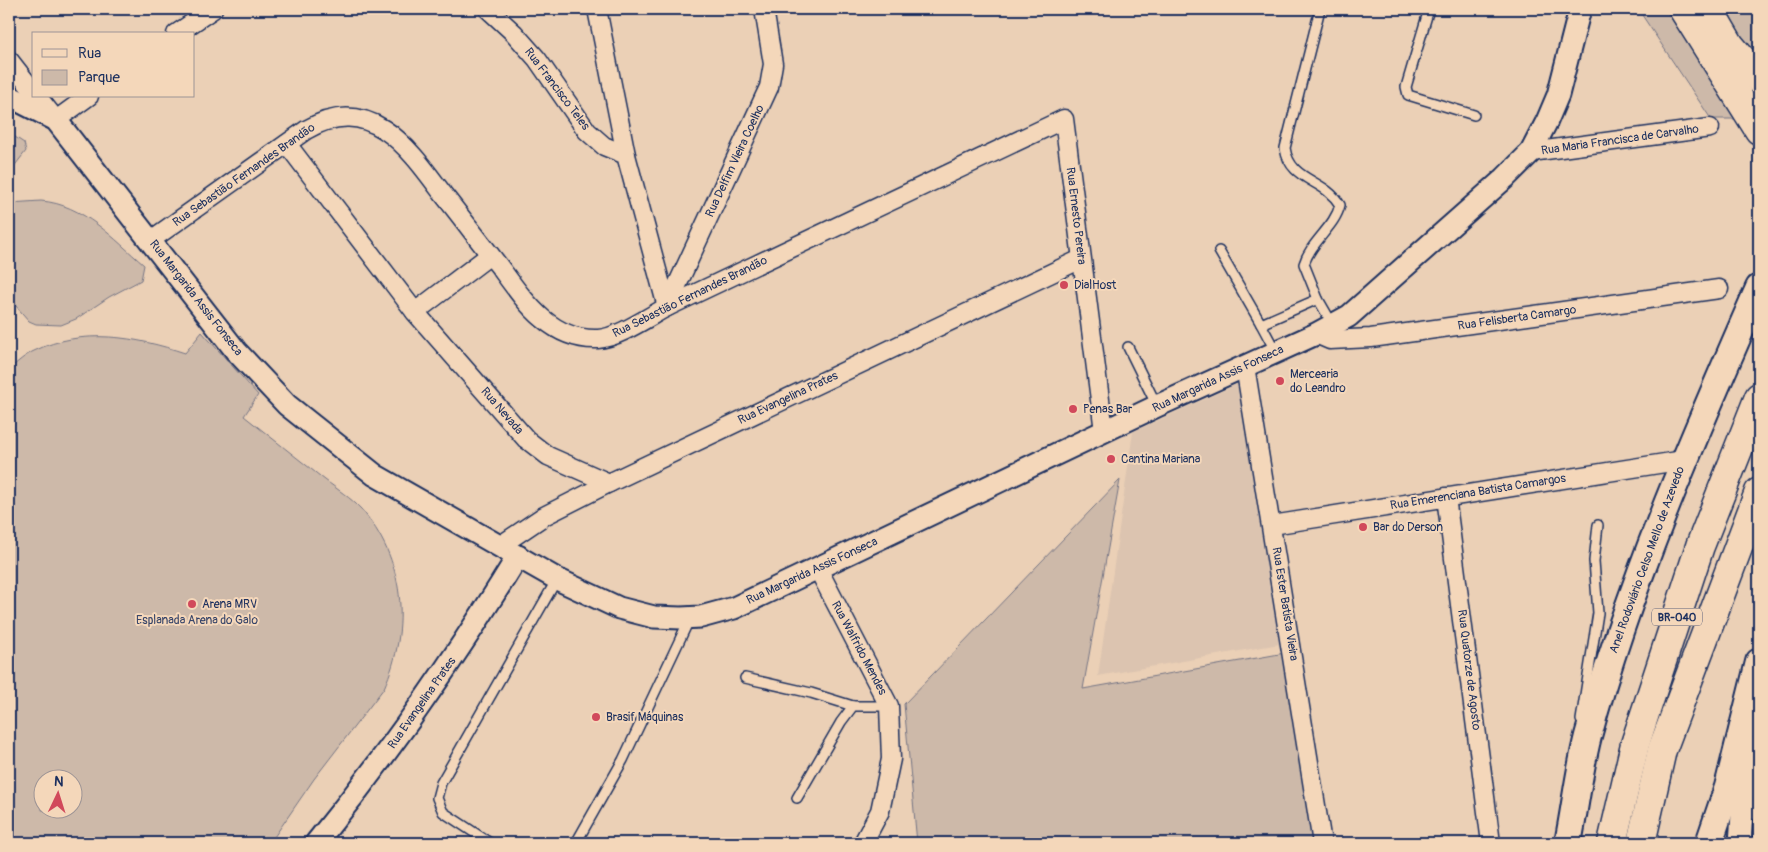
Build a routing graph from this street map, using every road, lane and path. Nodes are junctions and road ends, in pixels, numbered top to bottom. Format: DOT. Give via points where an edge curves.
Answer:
graph roads {
  1 [pos="488,9"];
  2 [pos="597,9"];
  3 [pos="764,9"];
  4 [pos="1320,9"];
  5 [pos="1430,9"];
  6 [pos="1580,9"];
  7 [pos="1682,9"];
  8 [pos="1709,9"];
  9 [pos="202,11"];
  10 [pos="178,32"];
  11 [pos="9,60"];
  12 [pos="1759,79"];
  13 [pos="32,89"];
  14 [pos="9,96"];
  15 [pos="39,98"];
  16 [pos="86,98"];
  17 [pos="1474,114"];
  18 [pos="1064,119"];
  19 [pos="56,120"];
  20 [pos="1710,128"];
  21 [pos="1759,130"];
  22 [pos="287,144"];
  23 [pos="1530,152"];
  24 [pos="626,155"];
  25 [pos="151,240"];
  26 [pos="1219,251"];
  27 [pos="490,255"];
  28 [pos="1081,260"];
  29 [pos="1759,288"];
  30 [pos="1718,289"];
  31 [pos="1318,299"];
  32 [pos="667,307"];
  33 [pos="415,312"];
  34 [pos="1261,324"];
  35 [pos="1325,329"];
  36 [pos="1128,348"];
  37 [pos="1276,352"];
  38 [pos="1245,366"];
  39 [pos="1759,397"];
  40 [pos="1157,406"];
  41 [pos="1104,432"];
  42 [pos="1684,460"];
  43 [pos="609,483"];
  44 [pos="1759,492"];
  45 [pos="1446,498"];
  46 [pos="1272,525"];
  47 [pos="1598,525"];
  48 [pos="509,551"];
  49 [pos="818,569"];
  50 [pos="557,579"];
  51 [pos="690,618"];
  52 [pos="1759,662"];
  53 [pos="745,678"];
  54 [pos="1751,700"];
  55 [pos="853,706"];
  56 [pos="890,706"];
  57 [pos="1570,775"];
  58 [pos="797,798"];
  59 [pos="1751,811"];
  60 [pos="316,843"];
  61 [pos="490,843"];
  62 [pos="576,843"];
  63 [pos="863,843"];
  64 [pos="1322,843"];
  65 [pos="1491,843"];
  66 [pos="1568,843"];
  67 [pos="1612,843"];
  68 [pos="1641,843"];
  69 [pos="1709,843"];
  70 [pos="1740,843"];
  1 -- 24 [label="street, Rua Francisco Teles" via="537,59 587,131 604,146"];
  2 -- 24 [label="street"];
  3 -- 32 [label="street, Rua Delfim Vieira Coelho" via="773,64 769,86"];
  4 -- 31 [label="lane" via="1286,148 1287,160 1296,172 1333,193 1340,204 1338,214 1309,251 1304,264"];
  5 -- 17 [label="lane" via="1406,87 1408,95"];
  6 -- 23 [label="street, Rua Margarida Assis Fonseca" via="1558,95"];
  7 -- 21 [label="highway"];
  8 -- 12 [label="highway" via="1730,45"];
  9 -- 10 [label="street"];
  11 -- 13 [label="street"];
  14 -- 19 [label="street"];
  15 -- 19 [label="street, Rua Margarida Assis Fonseca"];
  16 -- 19 [label="street"];
  18 -- 28 [label="street, Rua Ernesto Pereira"];
  18 -- 32 [label="street, Rua Sebastião Fernandes Brandão"];
  19 -- 25 [label="street, Rua Margarida Assis Fonseca"];
  20 -- 23 [label="street, Rua Maria Francisca de Carvalho"];
  22 -- 25 [label="street, Rua Sebastião Fernandes Brandão"];
  22 -- 27 [label="street, Rua Sebastião Fernandes Brandão" via="318,123 341,118 370,122 385,128 411,151"];
  22 -- 33 [label="street, Rua Nevada"];
  23 -- 35 [label="street, Rua Margarida Assis Fonseca" via="1349,316"];
  24 -- 32 [label="street"];
  25 -- 48 [label="street, Rua Margarida Assis Fonseca" via="218,331 287,406 375,475"];
  26 -- 34 [label="lane"];
  27 -- 32 [label="street, Rua Sebastião Fernandes Brandão" via="523,299 546,323 562,333 599,339"];
  27 -- 33 [label="street"];
  28 -- 41 [label="street, Rua Ernesto Pereira"];
  28 -- 43 [label="street, Rua Evangelina Prates"];
  29 -- 42 [label="main road, Anel Rodoviário Celso Mello de Azevedo"];
  30 -- 35 [label="street, Rua Felisberta Camargo" via="1371,338 1330,340"];
  31 -- 34 [label="lane"];
  31 -- 35 [label="lane"];
  33 -- 43 [label="street, Rua Nevada" via="526,439 548,456"];
  34 -- 37 [label="lane"];
  35 -- 37 [label="street, Rua Margarida Assis Fonseca"];
  36 -- 40 [label="lane"];
  37 -- 38 [label="street, Rua Margarida Assis Fonseca"];
  38 -- 40 [label="street, Rua Margarida Assis Fonseca"];
  38 -- 46 [label="street, Rua Ester Batista Vieira"];
  39 -- 67 [label="highway, BR-040" via="1700,546 1636,744"];
  40 -- 41 [label="street, Rua Margarida Assis Fonseca"];
  41 -- 49 [label="street, Rua Margarida Assis Fonseca"];
  42 -- 45 [label="street, Rua Emerenciana Batista Camargos"];
  42 -- 66 [label="main road, Anel Rodoviário Celso Mello de Azevedo" via="1610,663 1588,737"];
  43 -- 48 [label="street, Rua Evangelina Prates" via="544,516"];
  44 -- 68 [label="highway, BR-040" via="1662,750"];
  45 -- 46 [label="street, Rua Emerenciana Batista Camargos"];
  45 -- 65 [label="street, Rua Quatorze de Agosto"];
  46 -- 64 [label="street, Rua Ester Batista Vieira"];
  47 -- 57 [label="lane" via="1594,561 1598,613"];
  48 -- 50 [label="street, Rua Margarida Assis Fonseca"];
  48 -- 60 [label="street, Rua Evangelina Prates" via="476,625 392,748"];
  49 -- 51 [label="street, Rua Margarida Assis Fonseca" via="734,608"];
  49 -- 56 [label="street, Rua Walfrido Mendes"];
  50 -- 51 [label="street, Rua Margarida Assis Fonseca" via="619,608 654,617"];
  50 -- 61 [label="lane" via="441,784 437,798 443,812"];
  51 -- 62 [label="lane" via="622,760"];
  52 -- 54 [label="main road"];
  53 -- 55 [label="lane"];
  54 -- 59 [label="street"];
  54 -- 69 [label="main road"];
  55 -- 56 [label="lane"];
  55 -- 58 [label="lane"];
  56 -- 63 [label="street, Rua Walfrido Mendes" via="891,759 880,811"];
  59 -- 70 [label="street"];
}
